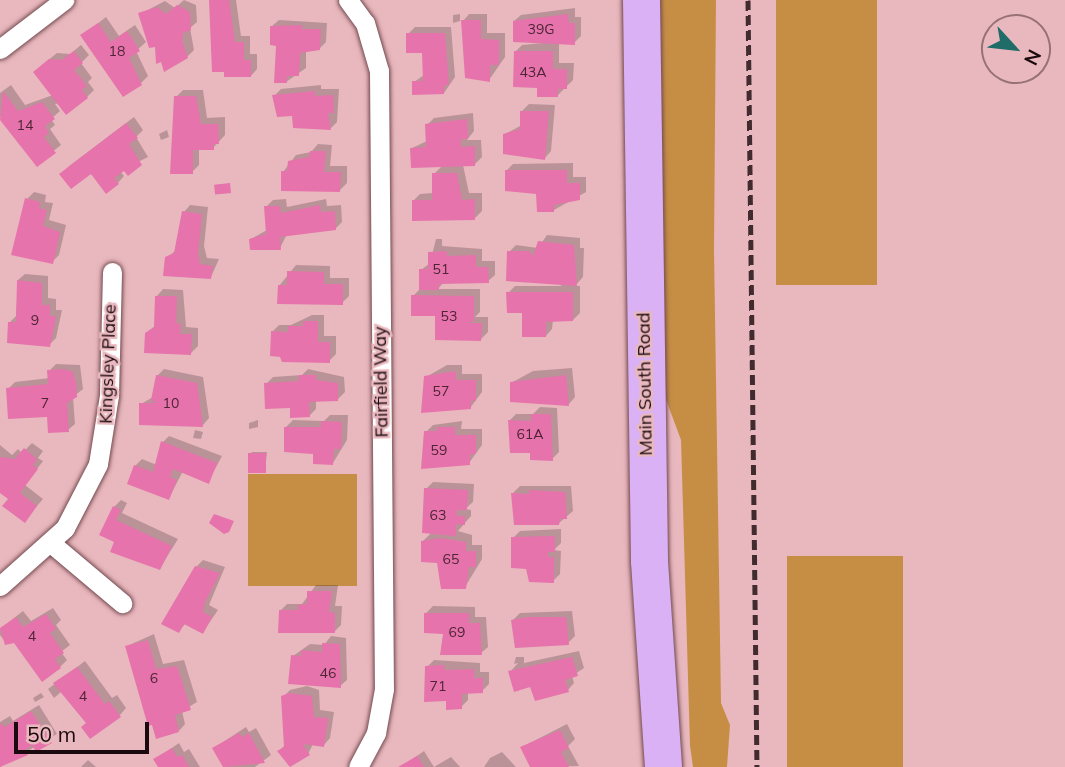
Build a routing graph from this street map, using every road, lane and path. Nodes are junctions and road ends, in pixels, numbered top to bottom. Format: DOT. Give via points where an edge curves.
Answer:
graph roads {
  1 [pos="64,0"];
  2 [pos="348,0"];
  3 [pos="641,0"];
  4 [pos="0,49"];
  5 [pos="112,272"];
  6 [pos="52,544"];
  7 [pos="0,586"];
  8 [pos="122,603"];
  9 [pos="358,767"];
  10 [pos="663,767"];
  1 -- 4 [label="street"];
  2 -- 9 [label="street, Fairfield Way" via="365,23 379,71 384,689 376,733"];
  3 -- 10 [label="highway, Main South Road" via="649,561"];
  5 -- 6 [label="street, Kingsley Place" via="106,436 88,490"];
  6 -- 7 [label="street, Kingsley Place"];
  6 -- 8 [label="street"];
}
